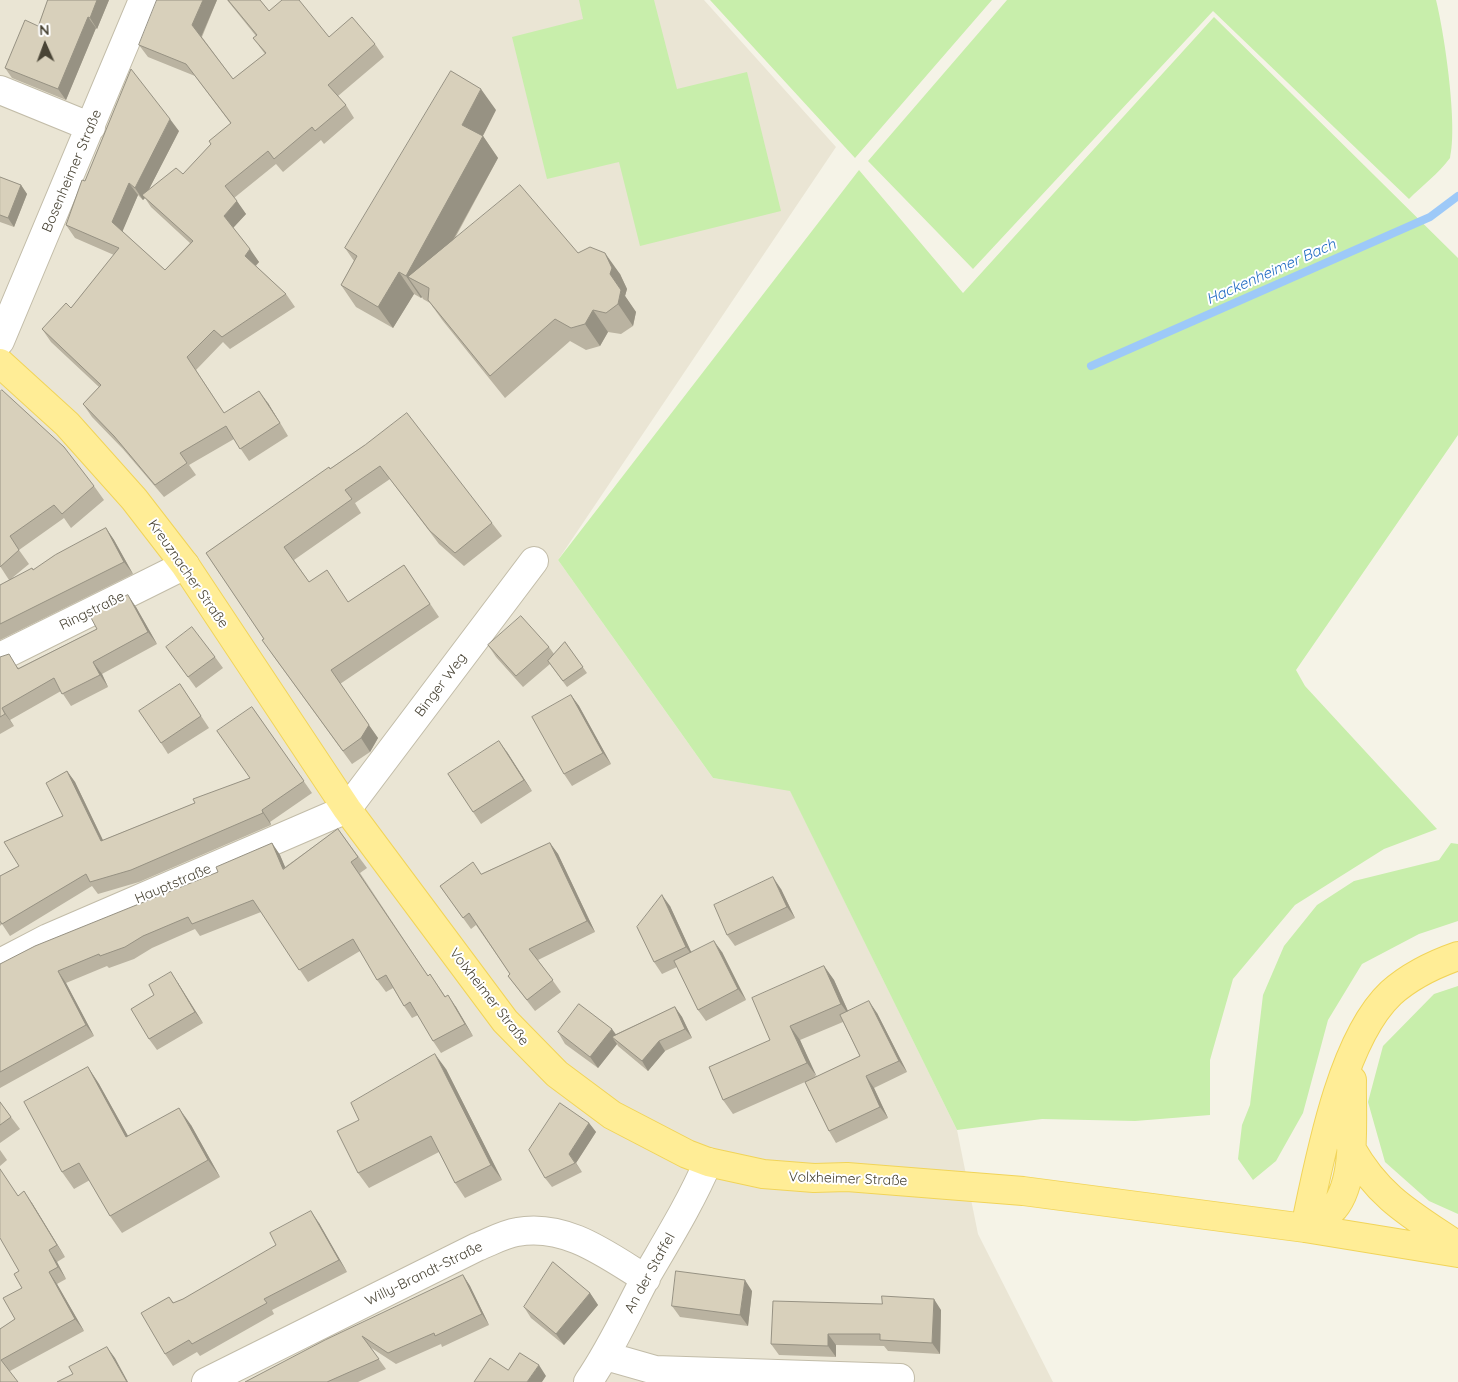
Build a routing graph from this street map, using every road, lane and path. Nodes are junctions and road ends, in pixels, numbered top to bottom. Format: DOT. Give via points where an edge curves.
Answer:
graph roads {
  1 [pos="143,0"];
  2 [pos="0,90"];
  3 [pos="91,127"];
  4 [pos="0,341"];
  5 [pos="0,364"];
  6 [pos="534,561"];
  7 [pos="185,565"];
  8 [pos="0,657"];
  9 [pos="347,808"];
  10 [pos="1458,956"];
  11 [pos="0,963"];
  12 [pos="1352,1055"];
  13 [pos="1350,1148"];
  14 [pos="708,1162"];
  15 [pos="1305,1228"];
  16 [pos="1458,1246"];
  17 [pos="1458,1252"];
  18 [pos="646,1279"];
  19 [pos="606,1356"];
  20 [pos="900,1378"];
  21 [pos="206,1382"];
  22 [pos="588,1382"];
  1 -- 3 [label="street, Bosenheimer Straße"];
  2 -- 3 [label="street"];
  3 -- 4 [label="street, Bosenheimer Straße"];
  5 -- 7 [label="main road, Kreuznacher Straße" via="102,460"];
  6 -- 9 [label="street, Binger Weg"];
  7 -- 8 [label="street, Ringstraße"];
  7 -- 9 [label="main road, Kreuznacher Straße"];
  9 -- 11 [label="street, Hauptstraße" via="48,938"];
  9 -- 14 [label="main road, Volxheimer Straße" via="482,992 530,1048 557,1074 612,1115"];
  10 -- 12 [label="main road" via="1429,969 1392,993 1368,1022"];
  12 -- 13 [label="main road"];
  12 -- 15 [label="main road" via="1323,1142"];
  13 -- 15 [label="main road" via="1347,1179 1340,1199 1327,1215"];
  13 -- 16 [label="main road" via="1362,1169 1393,1202"];
  14 -- 15 [label="main road, Volxheimer Straße" via="785,1176 846,1177 1023,1191"];
  14 -- 18 [label="street, An der Staffel" via="694,1195"];
  15 -- 17 [label="main road, Volxheimer Straße"];
  18 -- 19 [label="street, An der Staffel"];
  18 -- 21 [label="street, Willy-Brandt-Straße" via="583,1241 545,1230 516,1232 477,1246"];
  19 -- 20 [label="street" via="655,1370"];
  19 -- 22 [label="street, An der Staffel"];
}
